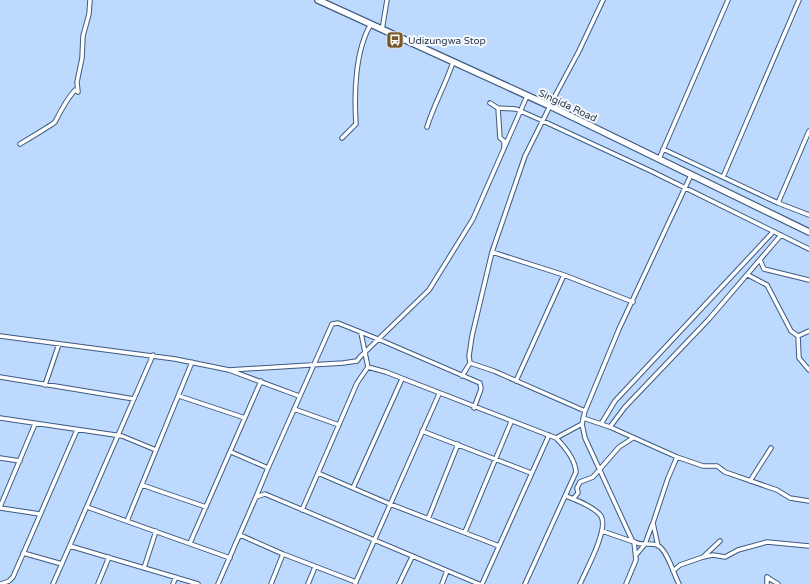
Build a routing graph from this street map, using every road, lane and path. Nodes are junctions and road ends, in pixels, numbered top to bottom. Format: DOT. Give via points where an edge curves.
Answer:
graph roads {
  1 [pos="90,0"];
  2 [pos="318,0"];
  3 [pos="387,0"];
  4 [pos="603,0"];
  5 [pos="728,0"];
  6 [pos="799,0"];
  7 [pos="371,24"];
  8 [pos="382,30"];
  9 [pos="453,62"];
  10 [pos="527,96"];
  11 [pos="490,103"];
  12 [pos="549,106"];
  13 [pos="498,108"];
  14 [pos="521,111"];
  15 [pos="543,121"];
  16 [pos="427,127"];
  17 [pos="809,131"];
  18 [pos="342,138"];
  19 [pos="20,144"];
  20 [pos="504,148"];
  21 [pos="663,149"];
  22 [pos="659,159"];
  23 [pos="691,175"];
  24 [pos="724,177"];
  25 [pos="686,187"];
  26 [pos="778,203"];
  27 [pos="809,214"];
  28 [pos="772,232"];
  29 [pos="809,232"];
  30 [pos="781,235"];
  31 [pos="809,249"];
  32 [pos="492,252"];
  33 [pos="760,260"];
  34 [pos="564,275"];
  35 [pos="748,275"];
  36 [pos="809,280"];
  37 [pos="633,302"];
  38 [pos="809,331"];
  39 [pos="361,333"];
  40 [pos="0,336"];
  41 [pos="798,336"];
  42 [pos="378,339"];
  43 [pos="60,344"];
  44 [pos="364,353"];
  45 [pos="153,355"];
  46 [pos="192,362"];
  47 [pos="470,363"];
  48 [pos="313,365"];
  49 [pos="368,368"];
  50 [pos="229,370"];
  51 [pos="809,370"];
  52 [pos="462,376"];
  53 [pos="0,377"];
  54 [pos="402,378"];
  55 [pos="261,381"];
  56 [pos="516,381"];
  57 [pos="46,385"];
  58 [pos="439,394"];
  59 [pos="179,396"];
  60 [pos="299,396"];
  61 [pos="134,399"];
  62 [pos="474,408"];
  63 [pos="294,409"];
  64 [pos="585,411"];
  65 [pos="0,418"];
  66 [pos="246,418"];
  67 [pos="583,418"];
  68 [pos="511,422"];
  69 [pos="35,424"];
  70 [pos="582,424"];
  71 [pos="601,424"];
  72 [pos="339,425"];
  73 [pos="610,427"];
  74 [pos="76,430"];
  75 [pos="422,430"];
  76 [pos="549,435"];
  77 [pos="117,436"];
  78 [pos="556,438"];
  79 [pos="633,438"];
  80 [pos="458,444"];
  81 [pos="771,448"];
  82 [pos="156,450"];
  83 [pos="231,452"];
  84 [pos="677,457"];
  85 [pos="0,458"];
  86 [pos="495,459"];
  87 [pos="20,461"];
  88 [pos="268,468"];
  89 [pos="600,469"];
  90 [pos="318,473"];
  91 [pos="531,473"];
  92 [pos="750,481"];
  93 [pos="142,485"];
  94 [pos="353,488"];
  95 [pos="566,496"];
  96 [pos="256,497"];
  97 [pos="573,499"];
  98 [pos="809,501"];
  99 [pos="390,504"];
  100 [pos="87,507"];
  101 [pos="206,507"];
  102 [pos="0,508"];
  103 [pos="302,510"];
  104 [pos="40,514"];
  105 [pos="428,519"];
  106 [pos="127,521"];
  107 [pos="653,523"];
  108 [pos="156,531"];
  109 [pos="602,531"];
  110 [pos="465,532"];
  111 [pos="240,535"];
  112 [pos="374,541"];
  113 [pos="720,541"];
  114 [pos="634,542"];
  115 [pos="190,543"];
  116 [pos="645,544"];
  117 [pos="70,546"];
  118 [pos="499,546"];
  119 [pos="658,546"];
  120 [pos="809,546"];
  121 [pos="24,553"];
  122 [pos="283,554"];
  123 [pos="636,555"];
  124 [pos="108,557"];
  125 [pos="412,557"];
  126 [pos="704,557"];
  127 [pos="230,558"];
  128 [pos="62,564"];
  129 [pos="315,566"];
  130 [pos="144,568"];
  131 [pos="447,571"];
  132 [pos="673,571"];
  133 [pos="176,577"];
  134 [pos="355,583"];
  135 [pos="1,584"];
  136 [pos="53,584"];
  137 [pos="98,584"];
  138 [pos="174,584"];
  139 [pos="198,584"];
  140 [pos="218,584"];
  141 [pos="271,584"];
  142 [pos="308,584"];
  143 [pos="399,584"];
  144 [pos="442,584"];
  145 [pos="480,584"];
  146 [pos="525,584"];
  147 [pos="580,584"];
  148 [pos="626,584"];
  149 [pos="679,584"];
  150 [pos="767,584"];
  151 [pos="778,584"];
  1 -- 19 [label="street" via="83,36 78,92 75,90 69,96 50,126"];
  2 -- 7 [label="highway, Singida Road"];
  3 -- 8 [label="street"];
  4 -- 12 [label="street" via="580,51"];
  5 -- 21 [label="street"];
  6 -- 24 [label="street"];
  7 -- 8 [label="highway, Singida Road"];
  7 -- 18 [label="street" via="363,37 356,76 356,124"];
  8 -- 9 [label="highway, Singida Road"];
  9 -- 10 [label="highway, Singida Road"];
  9 -- 16 [label="street"];
  10 -- 12 [label="highway, Singida Road"];
  10 -- 14 [label="street"];
  11 -- 13 [label="street"];
  12 -- 15 [label="street"];
  12 -- 22 [label="highway, Singida Road"];
  13 -- 14 [label="street"];
  13 -- 20 [label="street" via="500,138 504,141"];
  14 -- 15 [label="street"];
  14 -- 20 [label="street"];
  15 -- 25 [label="street"];
  15 -- 32 [label="street" via="525,156"];
  17 -- 26 [label="street"];
  20 -- 42 [label="street" via="473,219 429,290 407,314"];
  21 -- 22 [label="street"];
  21 -- 24 [label="street"];
  22 -- 23 [label="highway, Singida Road"];
  23 -- 25 [label="street"];
  23 -- 29 [label="highway, Singida Road"];
  24 -- 26 [label="street"];
  25 -- 28 [label="street"];
  25 -- 37 [label="street"];
  26 -- 27 [label="street"];
  28 -- 30 [label="street"];
  28 -- 71 [label="street" via="616,400"];
  30 -- 31 [label="street"];
  30 -- 33 [label="street"];
  32 -- 34 [label="street"];
  32 -- 47 [label="street" via="472,336"];
  33 -- 35 [label="street"];
  33 -- 36 [label="street" via="764,269"];
  34 -- 37 [label="street"];
  34 -- 56 [label="street"];
  35 -- 41 [label="street" via="767,285 791,331"];
  35 -- 73 [label="street" via="625,407"];
  37 -- 64 [label="street"];
  38 -- 41 [label="street"];
  39 -- 42 [label="street"];
  39 -- 44 [label="street"];
  39 -- 48 [label="street" via="338,323 332,324"];
  40 -- 43 [label="street"];
  41 -- 51 [label="street" via="799,358"];
  42 -- 44 [label="street"];
  42 -- 52 [label="street"];
  43 -- 45 [label="street"];
  43 -- 57 [label="street"];
  44 -- 48 [label="street" via="357,361"];
  44 -- 49 [label="street"];
  45 -- 46 [label="street"];
  45 -- 61 [label="street"];
  46 -- 50 [label="street"];
  46 -- 59 [label="street"];
  47 -- 52 [label="street"];
  47 -- 56 [label="street"];
  48 -- 50 [label="street"];
  48 -- 60 [label="street"];
  49 -- 54 [label="street"];
  49 -- 72 [label="street" via="357,383"];
  50 -- 55 [label="street"];
  52 -- 62 [label="street" via="482,386"];
  53 -- 57 [label="street"];
  54 -- 58 [label="street"];
  54 -- 94 [label="street"];
  55 -- 60 [label="street"];
  55 -- 66 [label="street"];
  56 -- 64 [label="street"];
  57 -- 61 [label="street"];
  58 -- 62 [label="street"];
  58 -- 75 [label="street"];
  59 -- 66 [label="street"];
  59 -- 82 [label="street"];
  60 -- 63 [label="street"];
  61 -- 77 [label="street"];
  62 -- 68 [label="street"];
  63 -- 72 [label="street"];
  63 -- 88 [label="street"];
  64 -- 67 [label="street"];
  65 -- 69 [label="street"];
  66 -- 83 [label="street"];
  67 -- 70 [label="street"];
  67 -- 71 [label="street"];
  68 -- 76 [label="street"];
  68 -- 86 [label="street"];
  69 -- 74 [label="street"];
  69 -- 87 [label="street"];
  70 -- 78 [label="street"];
  70 -- 89 [label="street" via="585,438"];
  71 -- 73 [label="street"];
  72 -- 90 [label="street"];
  73 -- 79 [label="street"];
  74 -- 77 [label="street"];
  74 -- 104 [label="street"];
  75 -- 80 [label="street"];
  75 -- 99 [label="street"];
  76 -- 78 [label="street"];
  76 -- 91 [label="street"];
  77 -- 82 [label="street"];
  77 -- 100 [label="street"];
  78 -- 95 [label="street" via="576,467"];
  79 -- 84 [label="street"];
  79 -- 89 [label="street" via="619,447"];
  80 -- 86 [label="street"];
  80 -- 105 [label="street"];
  81 -- 92 [label="street"];
  82 -- 93 [label="street"];
  83 -- 88 [label="street"];
  83 -- 101 [label="street"];
  84 -- 92 [label="street" via="703,466 717,466 725,472"];
  84 -- 107 [label="street"];
  85 -- 87 [label="street"];
  86 -- 91 [label="street"];
  86 -- 110 [label="street"];
  87 -- 102 [label="street"];
  88 -- 96 [label="street"];
  89 -- 97 [label="street" via="593,477 580,482 578,493"];
  89 -- 114 [label="street"];
  90 -- 94 [label="street"];
  90 -- 103 [label="street"];
  91 -- 118 [label="street"];
  92 -- 98 [label="street" via="777,490 790,498"];
  93 -- 101 [label="street"];
  93 -- 106 [label="street"];
  94 -- 99 [label="street"];
  95 -- 97 [label="street"];
  95 -- 146 [label="street"];
  96 -- 103 [label="street" via="265,494"];
  96 -- 111 [label="street"];
  97 -- 109 [label="street" via="600,515 603,522"];
  99 -- 105 [label="street"];
  99 -- 112 [label="street"];
  100 -- 106 [label="street"];
  100 -- 117 [label="street"];
  101 -- 115 [label="street"];
  102 -- 104 [label="street"];
  103 -- 112 [label="street"];
  104 -- 121 [label="street"];
  105 -- 110 [label="street"];
  106 -- 108 [label="street"];
  107 -- 116 [label="street"];
  107 -- 119 [label="street"];
  108 -- 115 [label="street"];
  108 -- 130 [label="street"];
  109 -- 114 [label="street"];
  109 -- 147 [label="street"];
  110 -- 118 [label="street"];
  111 -- 122 [label="street"];
  111 -- 127 [label="street"];
  112 -- 125 [label="street"];
  112 -- 134 [label="street"];
  113 -- 126 [label="street"];
  114 -- 116 [label="street"];
  114 -- 123 [label="street"];
  115 -- 127 [label="street"];
  116 -- 119 [label="street"];
  116 -- 123 [label="street"];
  117 -- 124 [label="street"];
  117 -- 128 [label="street"];
  118 -- 145 [label="street"];
  119 -- 132 [label="street"];
  120 -- 126 [label="street" via="767,542 738,550 726,557"];
  121 -- 128 [label="street"];
  121 -- 135 [label="street" via="13,577"];
  122 -- 129 [label="street"];
  122 -- 141 [label="street"];
  123 -- 148 [label="street"];
  124 -- 130 [label="street"];
  124 -- 137 [label="street"];
  125 -- 131 [label="street"];
  125 -- 143 [label="street"];
  126 -- 132 [label="street" via="683,564"];
  127 -- 140 [label="street"];
  128 -- 136 [label="street"];
  129 -- 134 [label="street"];
  129 -- 142 [label="street"];
  130 -- 133 [label="street"];
  131 -- 144 [label="street"];
  131 -- 145 [label="street"];
  132 -- 149 [label="street"];
  133 -- 138 [label="street"];
  133 -- 139 [label="street"];
  150 -- 151 [label="street" via="767,577"];
}
